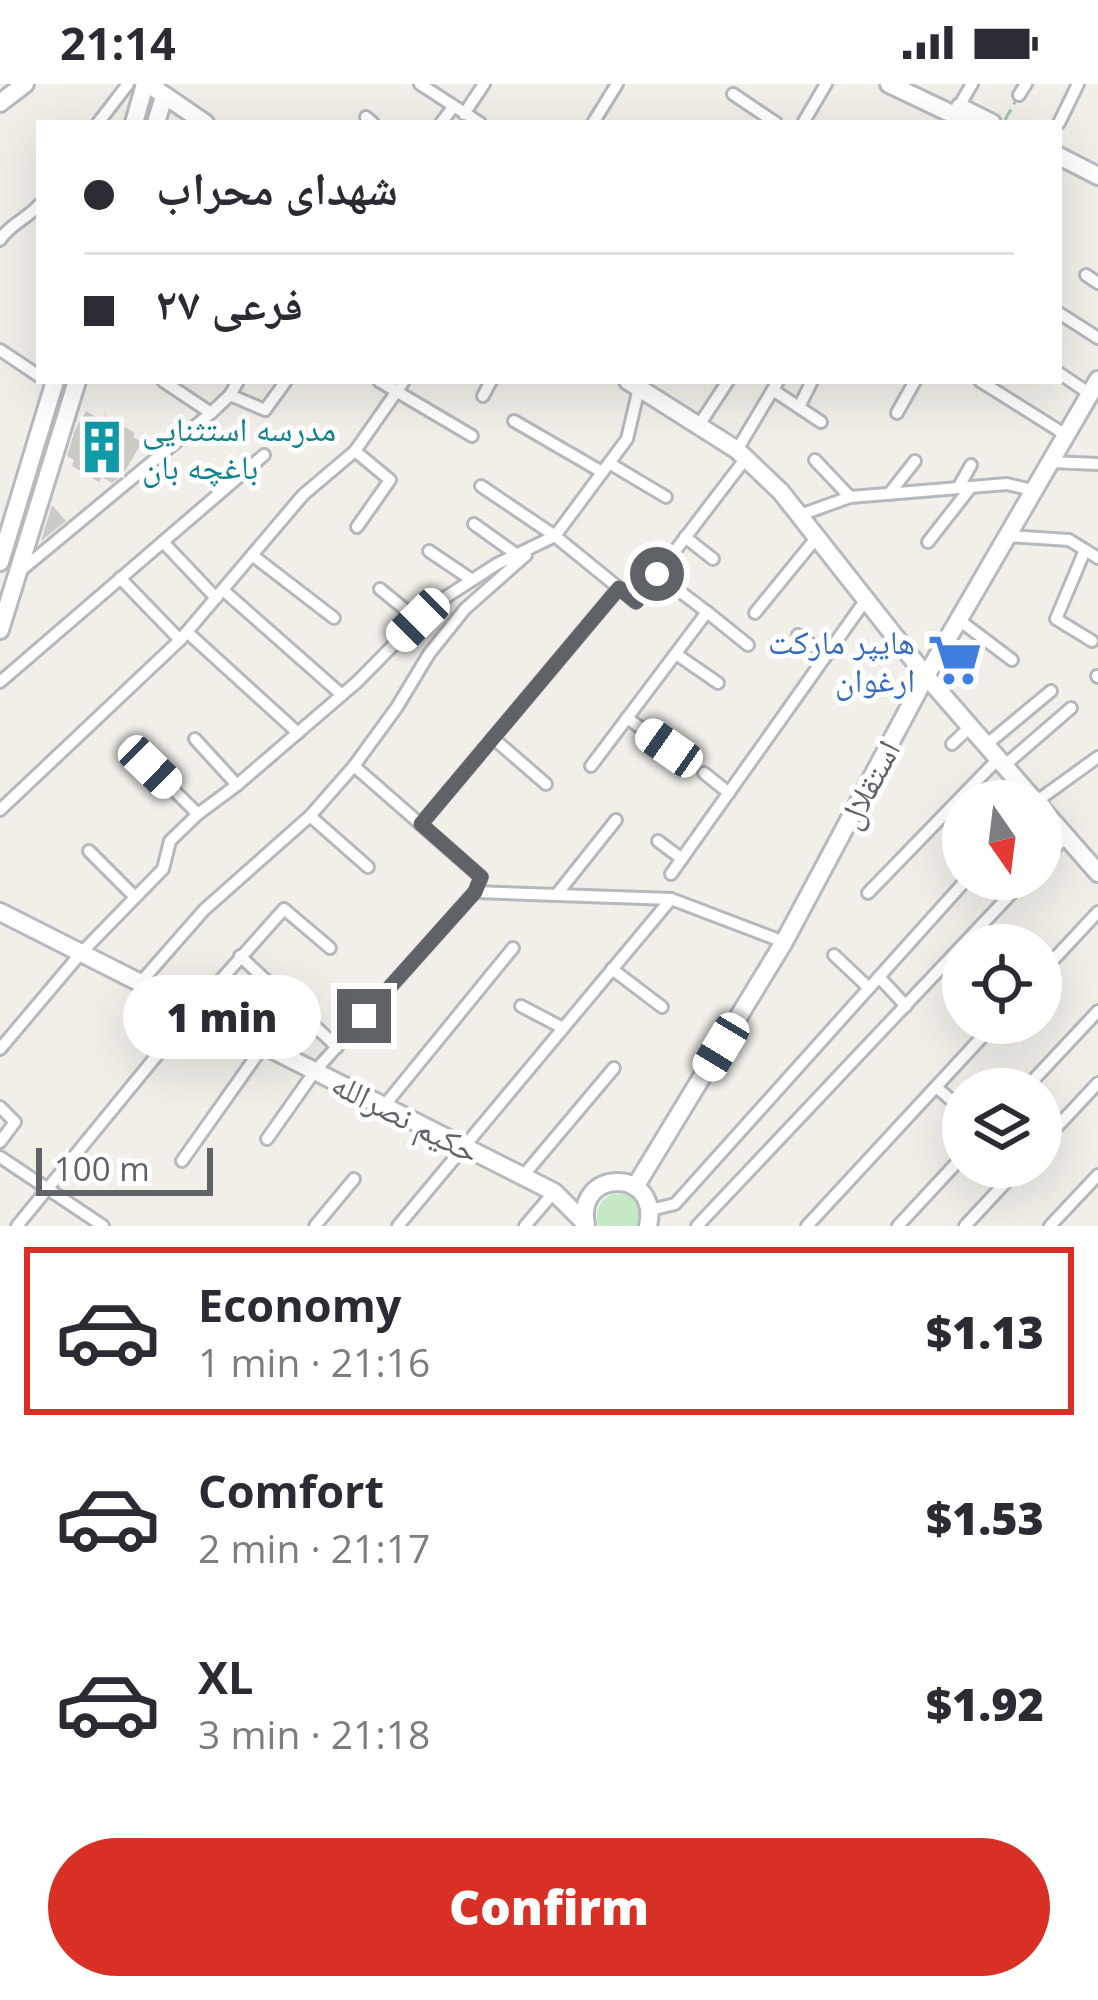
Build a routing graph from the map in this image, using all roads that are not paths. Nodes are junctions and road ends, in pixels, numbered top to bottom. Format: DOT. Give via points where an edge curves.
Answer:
graph roads {
  1 [pos="25,84"];
  2 [pos="128,84"];
  3 [pos="484,84"];
  4 [pos="616,84"];
  5 [pos="826,84"];
  6 [pos="889,84"];
  7 [pos="913,84"];
  8 [pos="972,84"];
  9 [pos="1078,84"];
  10 [pos="430,87"];
  11 [pos="153,88"];
  12 [pos="733,94"];
  13 [pos="0,103"];
  14 [pos="958,106"];
  15 [pos="459,110"];
  16 [pos="100,120"];
  17 [pos="136,120"];
  18 [pos="156,120"];
  19 [pos="201,120"];
  20 [pos="445,120"];
  21 [pos="475,120"];
  22 [pos="596,120"];
  23 [pos="772,120"];
  24 [pos="805,120"];
  25 [pos="965,120"];
  26 [pos="986,120"];
  27 [pos="1060,120"];
  28 [pos="1062,162"];
  29 [pos="1098,180"];
  30 [pos="36,208"];
  31 [pos="0,240"];
  32 [pos="1086,275"];
  33 [pos="1098,283"];
  34 [pos="1062,315"];
  35 [pos="1098,338"];
  36 [pos="0,350"];
  37 [pos="36,373"];
  38 [pos="1062,374"];
  39 [pos="47,384"];
  40 [pos="76,384"];
  41 [pos="168,384"];
  42 [pos="236,384"];
  43 [pos="284,384"];
  44 [pos="489,384"];
  45 [pos="636,384"];
  46 [pos="638,384"];
  47 [pos="726,384"];
  48 [pos="810,384"];
  49 [pos="913,384"];
  50 [pos="985,384"];
  51 [pos="400,386"];
  52 [pos="775,386"];
  53 [pos="1094,387"];
  54 [pos="230,394"];
  55 [pos="483,396"];
  56 [pos="799,407"];
  57 [pos="211,412"];
  58 [pos="897,413"];
  59 [pos="514,421"];
  60 [pos="821,422"];
  61 [pos="699,425"];
  62 [pos="1066,435"];
  63 [pos="472,436"];
  64 [pos="355,451"];
  65 [pos="264,454"];
  66 [pos="741,454"];
  67 [pos="815,460"];
  68 [pos="915,461"];
  69 [pos="30,462"];
  70 [pos="1051,462"];
  71 [pos="1098,464"];
  72 [pos="971,465"];
  73 [pos="51,466"];
  74 [pos="606,467"];
  75 [pos="481,486"];
  76 [pos="964,488"];
  77 [pos="1032,490"];
  78 [pos="889,494"];
  79 [pos="666,497"];
  80 [pos="850,497"];
  81 [pos="800,515"];
  82 [pos="474,524"];
  83 [pos="357,527"];
  84 [pos="4,535"];
  85 [pos="555,536"];
  86 [pos="1006,536"];
  87 [pos="685,537"];
  88 [pos="818,537"];
  89 [pos="163,542"];
  90 [pos="928,542"];
  91 [pos="1085,550"];
  92 [pos="428,551"];
  93 [pos="253,555"];
  94 [pos="520,557"];
  95 [pos="1098,558"];
  96 [pos="713,560"];
  97 [pos="0,562"];
  98 [pos="17,574"];
  99 [pos="657,574"];
  100 [pos="120,578"];
  101 [pos="472,580"];
  102 [pos="619,588"];
  103 [pos="380,589"];
  104 [pos="220,594"];
  105 [pos="867,598"];
  106 [pos="707,612"];
  107 [pos="755,613"];
  108 [pos="334,618"];
  109 [pos="418,620"];
  110 [pos="959,620"];
  111 [pos="0,630"];
  112 [pos="798,635"];
  113 [pos="183,636"];
  114 [pos="1092,640"];
  115 [pos="748,644"];
  116 [pos="676,654"];
  117 [pos="826,656"];
  118 [pos="1012,660"];
  119 [pos="926,676"];
  120 [pos="0,682"];
  121 [pos="718,683"];
  122 [pos="1051,691"];
  123 [pos="342,694"];
  124 [pos="1071,708"];
  125 [pos="626,718"];
  126 [pos="970,727"];
  127 [pos="298,733"];
  128 [pos="494,738"];
  129 [pos="195,739"];
  130 [pos="952,744"];
  131 [pos="669,748"];
  132 [pos="996,757"];
  133 [pos="1098,757"];
  134 [pos="354,766"];
  135 [pos="591,766"];
  136 [pos="150,767"];
  137 [pos="704,773"];
  138 [pos="1017,780"];
  139 [pos="546,784"];
  140 [pos="237,785"];
  141 [pos="1062,785"];
  142 [pos="729,793"];
  143 [pos="0,810"];
  144 [pos="198,814"];
  145 [pos="310,815"];
  146 [pos="616,820"];
  147 [pos="421,824"];
  148 [pos="1062,831"];
  149 [pos="1066,836"];
  150 [pos="1062,840"];
  151 [pos="658,841"];
  152 [pos="89,851"];
  153 [pos="682,859"];
  154 [pos="368,867"];
  155 [pos="1098,873"];
  156 [pos="671,874"];
  157 [pos="475,892"];
  158 [pos="868,893"];
  159 [pos="557,894"];
  160 [pos="135,897"];
  161 [pos="671,899"];
  162 [pos="948,900"];
  163 [pos="1005,900"];
  164 [pos="0,912"];
  165 [pos="1098,912"];
  166 [pos="784,942"];
  167 [pos="330,948"];
  168 [pos="513,948"];
  169 [pos="1062,951"];
  170 [pos="81,953"];
  171 [pos="834,955"];
  172 [pos="240,956"];
  173 [pos="612,969"];
  174 [pos="879,977"];
  175 [pos="140,983"];
  176 [pos="869,988"];
  177 [pos="521,1006"];
  178 [pos="906,1006"];
  179 [pos="662,1007"];
  180 [pos="194,1010"];
  181 [pos="1098,1011"];
  182 [pos="563,1028"];
  183 [pos="976,1044"];
  184 [pos="264,1046"];
  185 [pos="337,1047"];
  186 [pos="0,1049"];
  187 [pos="614,1068"];
  188 [pos="1045,1068"];
  189 [pos="315,1071"];
  190 [pos="1098,1083"];
  191 [pos="936,1087"];
  192 [pos="942,1092"];
  193 [pos="384,1106"];
  194 [pos="0,1107"];
  195 [pos="1062,1122"];
  196 [pos="267,1139"];
  197 [pos="0,1142"];
  198 [pos="465,1147"];
  199 [pos="0,1157"];
  200 [pos="182,1161"];
  201 [pos="1098,1175"];
  202 [pos="523,1177"];
  203 [pos="354,1179"];
  204 [pos="942,1179"];
  205 [pos="600,1186"];
  206 [pos="635,1186"];
  207 [pos="1001,1188"];
  208 [pos="48,1189"];
  209 [pos="554,1192"];
  210 [pos="649,1218"];
  211 [pos="1054,1221"];
  212 [pos="586,1224"];
  213 [pos="17,1226"];
  214 [pos="103,1226"];
  215 [pos="315,1226"];
  216 [pos="398,1226"];
  217 [pos="525,1226"];
  218 [pos="697,1226"];
  219 [pos="807,1226"];
  220 [pos="898,1226"];
  221 [pos="965,1226"];
  222 [pos="1070,1226"];
  1 -- 13 [label="main road"];
  2 -- 16 [label="street"];
  3 -- 15 [label="street"];
  4 -- 22 [label="street"];
  5 -- 24 [label="street"];
  6 -- 25 [label="main road"];
  7 -- 14 [label="main road"];
  8 -- 14 [label="street"];
  9 -- 27 [label="street"];
  10 -- 15 [label="street"];
  11 -- 17 [label="main road"];
  11 -- 18 [label="main road"];
  11 -- 19 [label="main road"];
  12 -- 23 [label="street"];
  14 -- 26 [label="main road"];
  15 -- 20 [label="street"];
  15 -- 21 [label="street"];
  28 -- 29 [label="main road"];
  30 -- 31 [label="street"];
  32 -- 33 [label="street"];
  34 -- 35 [label="street"];
  36 -- 37 [label="street"];
  38 -- 53 [label="street"];
  39 -- 69 [label="main road"];
  40 -- 73 [label="main road"];
  41 -- 57 [label="street"];
  42 -- 54 [label="street"];
  43 -- 54 [label="street" via="265,410"];
  44 -- 55 [label="street"];
  45 -- 74 [label="street" via="626,439"];
  46 -- 61 [label="main road"];
  47 -- 61 [label="street"];
  48 -- 56 [label="street"];
  49 -- 58 [label="street"];
  50 -- 62 [label="street"];
  51 -- 63 [label="street"];
  51 -- 64 [label="street"];
  52 -- 56 [label="street"];
  52 -- 66 [label="street"];
  53 -- 62 [label="main road, استقلال"];
  54 -- 57 [label="street"];
  56 -- 60 [label="street"];
  57 -- 98 [label="street"];
  59 -- 74 [label="street"];
  61 -- 66 [label="main road"];
  62 -- 70 [label="main road, استقلال"];
  64 -- 83 [label="street" via="390,480"];
  64 -- 93 [label="street" via="303,495"];
  65 -- 89 [label="street"];
  66 -- 81 [label="main road"];
  66 -- 87 [label="street"];
  67 -- 80 [label="street"];
  68 -- 78 [label="street"];
  69 -- 73 [label="main road"];
  69 -- 84 [label="main road"];
  70 -- 71 [label="street"];
  70 -- 77 [label="main road, استقلال"];
  72 -- 76 [label="street"];
  73 -- 98 [label="main road"];
  74 -- 79 [label="street"];
  74 -- 85 [label="street"];
  75 -- 85 [label="street"];
  76 -- 77 [label="street"];
  76 -- 78 [label="street"];
  76 -- 90 [label="street"];
  77 -- 86 [label="main road, استقلال"];
  78 -- 80 [label="street"];
  80 -- 81 [label="street"];
  81 -- 88 [label="main road"];
  82 -- 94 [label="street"];
  84 -- 97 [label="main road"];
  85 -- 94 [label="street"];
  85 -- 102 [label="street"];
  86 -- 91 [label="street" via="1069,540"];
  86 -- 110 [label="main road, استقلال"];
  87 -- 96 [label="street"];
  87 -- 99 [label="street"];
  88 -- 105 [label="main road"];
  88 -- 107 [label="street"];
  89 -- 100 [label="street"];
  89 -- 104 [label="street"];
  91 -- 95 [label="street"];
  91 -- 114 [label="street" via="1056,620"];
  92 -- 101 [label="street"];
  93 -- 104 [label="street"];
  93 -- 108 [label="street"];
  94 -- 101 [label="street"];
  94 -- 134 [label="street" via="441,639"];
  98 -- 111 [label="main road"];
  99 -- 102 [label="street" via="636,602"];
  99 -- 106 [label="street"];
  100 -- 113 [label="street"];
  100 -- 120 [label="street"];
  101 -- 109 [label="street"];
  102 -- 128 [label="street"];
  103 -- 109 [label="street"];
  104 -- 113 [label="street"];
  104 -- 123 [label="street"];
  105 -- 117 [label="street"];
  105 -- 119 [label="main road"];
  106 -- 115 [label="street"];
  106 -- 116 [label="street"];
  109 -- 123 [label="street"];
  110 -- 118 [label="street"];
  110 -- 119 [label="main road, استقلال"];
  112 -- 117 [label="street"];
  113 -- 127 [label="street"];
  113 -- 143 [label="street"];
  116 -- 121 [label="street"];
  116 -- 125 [label="street"];
  117 -- 142 [label="street"];
  119 -- 126 [label="main road"];
  119 -- 166 [label="main road, استقلال"];
  122 -- 132 [label="street"];
  123 -- 127 [label="street"];
  124 -- 132 [label="street"];
  125 -- 131 [label="street"];
  125 -- 135 [label="street"];
  126 -- 130 [label="street"];
  126 -- 132 [label="main road"];
  127 -- 140 [label="street"];
  128 -- 139 [label="street"];
  128 -- 147 [label="street"];
  129 -- 140 [label="street"];
  132 -- 138 [label="main road"];
  132 -- 158 [label="street"];
  133 -- 141 [label="street"];
  134 -- 145 [label="street"];
  134 -- 147 [label="street"];
  136 -- 144 [label="street"];
  137 -- 142 [label="street"];
  140 -- 144 [label="street"];
  142 -- 153 [label="street"];
  144 -- 160 [label="street"];
  145 -- 154 [label="street"];
  145 -- 175 [label="street" via="204,910"];
  146 -- 159 [label="street"];
  147 -- 157 [label="street" via="481,877"];
  148 -- 149 [label="main road"];
  149 -- 150 [label="street"];
  149 -- 155 [label="main road"];
  151 -- 153 [label="street"];
  152 -- 160 [label="street"];
  153 -- 156 [label="street"];
  157 -- 159 [label="street"];
  157 -- 185 [label="street"];
  159 -- 161 [label="street"];
  160 -- 170 [label="street"];
  161 -- 166 [label="street"];
  161 -- 173 [label="street"];
  162 -- 174 [label="street"];
  163 -- 178 [label="street"];
  164 -- 170 [label="main road, حکیم نصرالله"];
  165 -- 169 [label="street"];
  166 -- 206 [label="main road, استقلال"];
  167 -- 172 [label="street" via="284,909"];
  168 -- 193 [label="street"];
  170 -- 175 [label="main road, حکیم نصرالله"];
  170 -- 186 [label="street"];
  171 -- 176 [label="street"];
  172 -- 180 [label="street"];
  172 -- 185 [label="street"];
  173 -- 179 [label="street"];
  173 -- 182 [label="street"];
  174 -- 176 [label="street"];
  174 -- 178 [label="street"];
  175 -- 180 [label="main road, حکیم نصرالله"];
  176 -- 210 [label="street" via="674,1204"];
  177 -- 182 [label="street"];
  178 -- 218 [label="street"];
  180 -- 184 [label="main road, حکیم نصرالله"];
  180 -- 208 [label="street"];
  181 -- 188 [label="street"];
  182 -- 198 [label="street"];
  183 -- 191 [label="street"];
  184 -- 189 [label="main road, حکیم نصرالله"];
  184 -- 200 [label="street"];
  185 -- 189 [label="street"];
  187 -- 202 [label="street"];
  189 -- 193 [label="main road, حکیم نصرالله"];
  189 -- 196 [label="street"];
  190 -- 195 [label="street"];
  191 -- 192 [label="street"];
  191 -- 219 [label="street"];
  193 -- 198 [label="main road, حکیم نصرالله"];
  194 -- 197 [label="street" via="15,1122"];
  198 -- 202 [label="main road, حکیم نصرالله"];
  198 -- 216 [label="street"];
  199 -- 208 [label="street"];
  201 -- 211 [label="street"];
  202 -- 209 [label="main road, حکیم نصرالله"];
  203 -- 215 [label="street"];
  204 -- 220 [label="street"];
  205 -- 206 [label="main road"];
  205 -- 209 [label="main road"];
  205 -- 212 [label="main road" via="585,1206"];
  206 -- 210 [label="main road"];
  207 -- 221 [label="street"];
  208 -- 213 [label="street"];
  208 -- 214 [label="street"];
  209 -- 212 [label="main road"];
  209 -- 217 [label="street"];
  211 -- 222 [label="street"];
}
